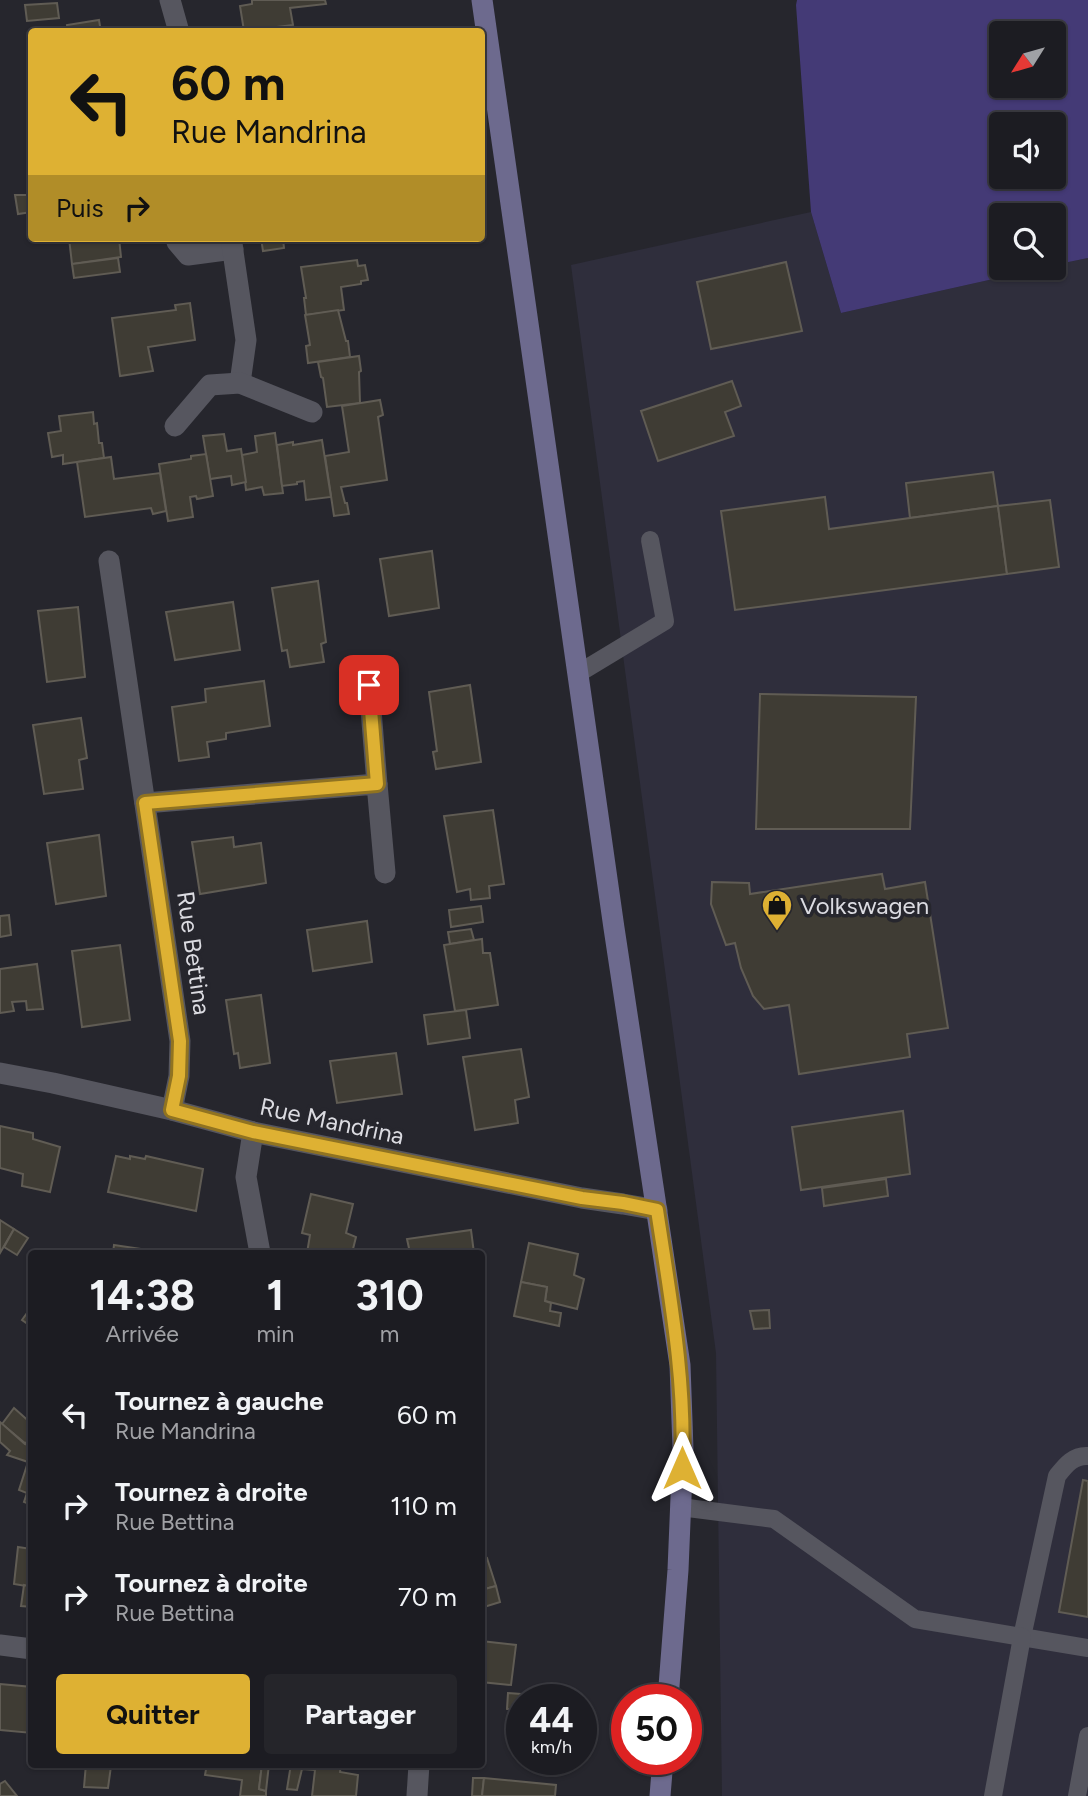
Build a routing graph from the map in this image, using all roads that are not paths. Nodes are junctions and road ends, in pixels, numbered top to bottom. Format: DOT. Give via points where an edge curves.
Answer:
graph roads {
  1 [pos="170,0"];
  2 [pos="482,0"];
  3 [pos="178,28"];
  4 [pos="177,242"];
  5 [pos="232,244"];
  6 [pos="240,383"];
  7 [pos="312,412"];
  8 [pos="175,426"];
  9 [pos="650,540"];
  10 [pos="109,561"];
  11 [pos="579,673"];
  12 [pos="369,685"];
  13 [pos="377,784"];
  14 [pos="145,803"];
  15 [pos="385,873"];
  16 [pos="0,1073"];
  17 [pos="172,1110"];
  18 [pos="253,1132"];
  19 [pos="657,1210"];
  20 [pos="259,1250"];
  21 [pos="1088,1456"];
  22 [pos="680,1507"];
  23 [pos="1021,1637"];
  24 [pos="0,1645"];
  25 [pos="28,1648"];
  26 [pos="1088,1648"];
  27 [pos="669,1684"];
  28 [pos="1088,1736"];
  29 [pos="419,1768"];
  30 [pos="662,1775"];
  31 [pos="417,1796"];
  32 [pos="660,1796"];
  33 [pos="993,1796"];
  34 [pos="1077,1796"];
  1 -- 3 [label="street"];
  2 -- 11 [label="main road"];
  4 -- 5 [label="street" via="188,255"];
  5 -- 6 [label="street" via="246,340"];
  6 -- 7 [label="street"];
  6 -- 8 [label="street" via="210,385"];
  9 -- 11 [label="lane" via="665,621"];
  10 -- 14 [label="street, Rue Bettina"];
  11 -- 19 [label="main road"];
  12 -- 13 [label="street"];
  13 -- 14 [label="street"];
  13 -- 15 [label="street"];
  14 -- 17 [label="street, Rue Bettina" via="180,1041"];
  16 -- 17 [label="street, Rue Mandrina"];
  17 -- 18 [label="street, Rue Mandrina"];
  18 -- 19 [label="street, Rue Mandrina"];
  18 -- 20 [label="street" via="246,1177"];
  19 -- 22 [label="main road" via="680,1365"];
  21 -- 23 [label="lane" via="1066,1463 1056,1476"];
  22 -- 23 [label="lane" via="774,1519 915,1619"];
  22 -- 27 [label="main road"];
  23 -- 26 [label="lane"];
  23 -- 33 [label="lane"];
  24 -- 25 [label="street"];
  28 -- 34 [label="lane"];
  29 -- 31 [label="street"];
  30 -- 32 [label="main road"];
}
